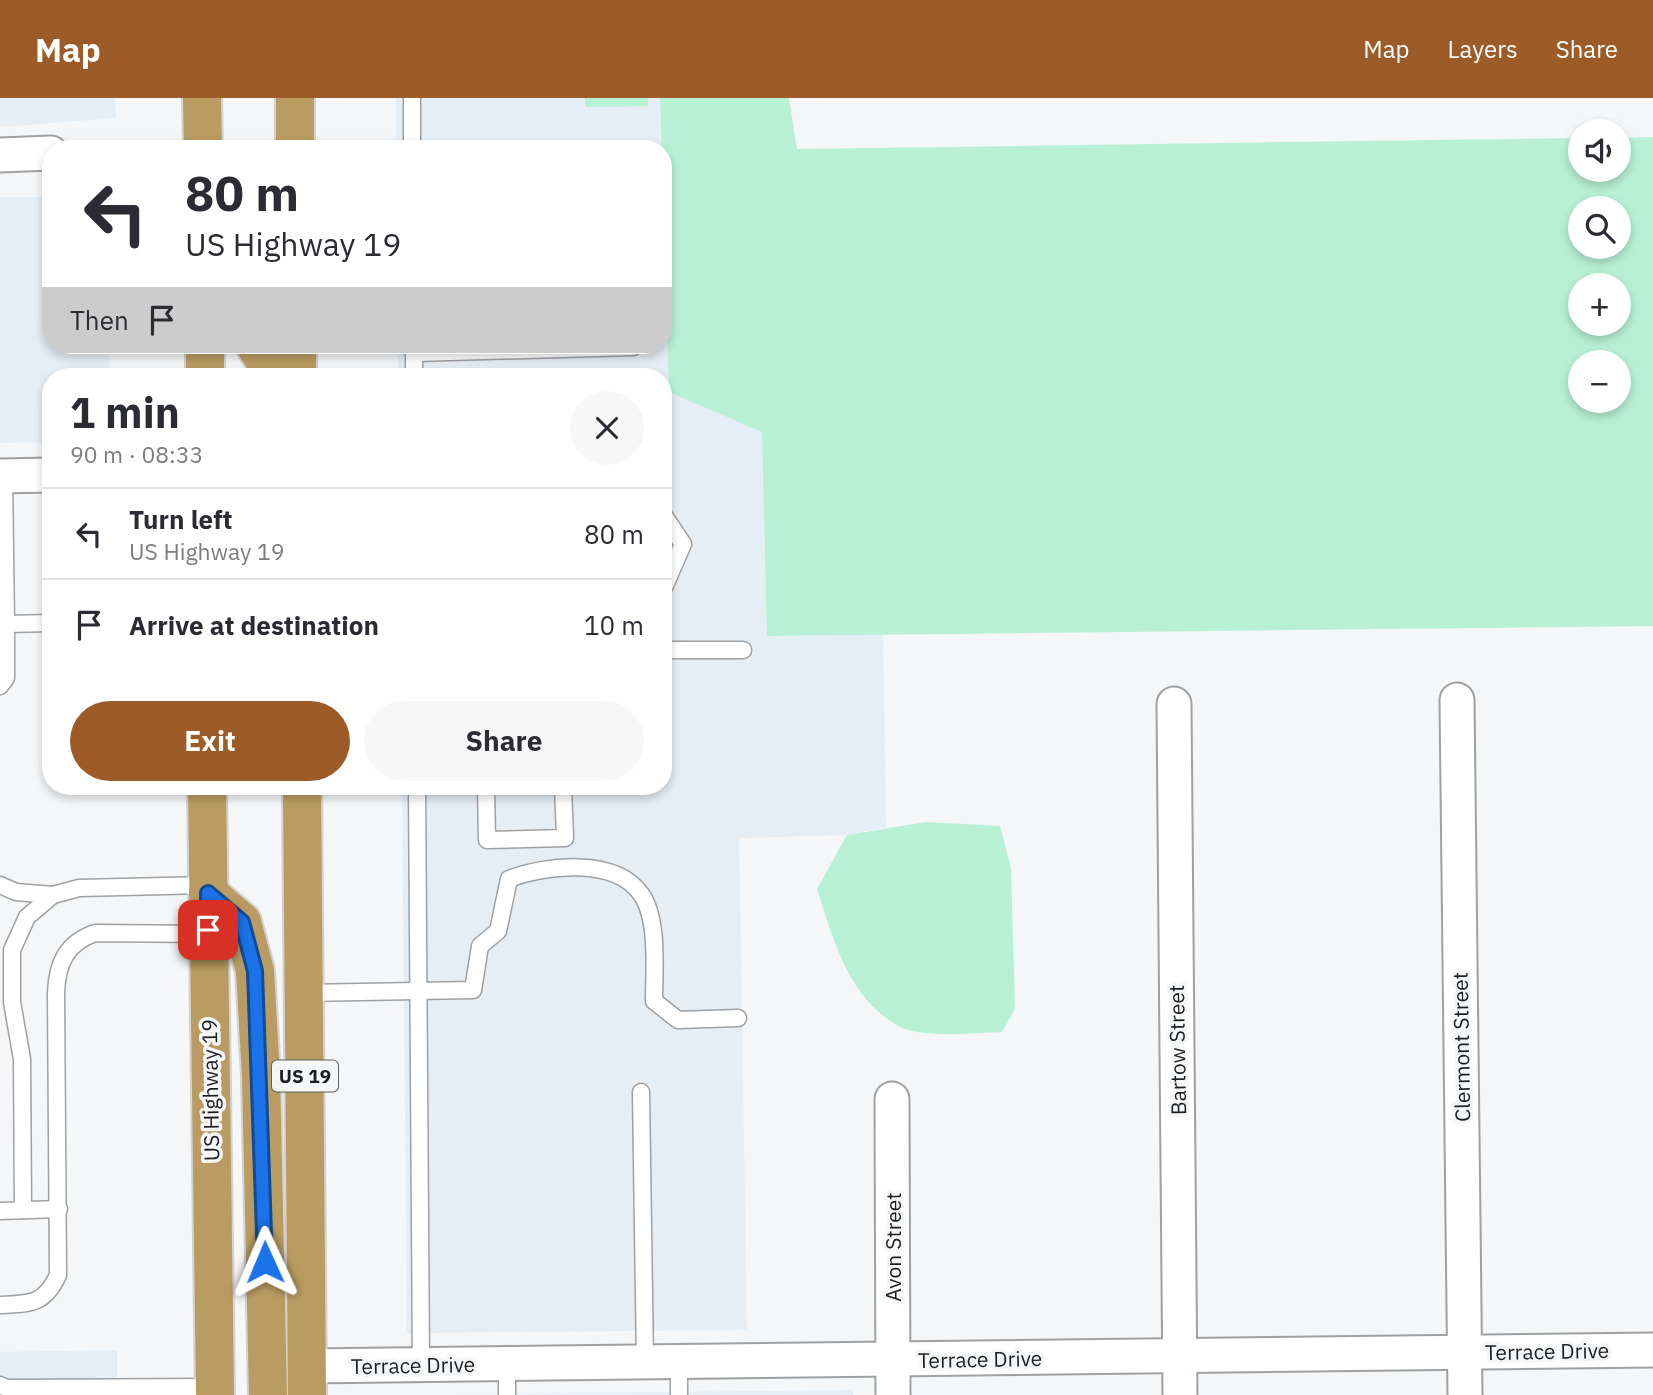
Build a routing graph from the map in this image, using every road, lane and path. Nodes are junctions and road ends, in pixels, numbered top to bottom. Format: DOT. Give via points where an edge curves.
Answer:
graph roads {
  1 [pos="202,98"];
  2 [pos="295,98"];
  3 [pos="412,98"];
  4 [pos="203,140"];
  5 [pos="295,140"];
  6 [pos="412,140"];
  7 [pos="42,153"];
  8 [pos="0,155"];
  9 [pos="42,475"];
  10 [pos="2,476"];
  11 [pos="672,528"];
  12 [pos="672,569"];
  13 [pos="42,623"];
  14 [pos="6,624"];
  15 [pos="672,650"];
  16 [pos="743,650"];
  17 [pos="0,686"];
  18 [pos="1457,700"];
  19 [pos="1174,704"];
  20 [pos="207,795"];
  21 [pos="302,795"];
  22 [pos="417,795"];
  23 [pos="486,795"];
  24 [pos="564,795"];
  25 [pos="0,885"];
  26 [pos="208,889"];
  27 [pos="53,895"];
  28 [pos="208,934"];
  29 [pos="418,991"];
  30 [pos="304,993"];
  31 [pos="738,1018"];
  32 [pos="641,1092"];
  33 [pos="892,1099"];
  34 [pos="59,1209"];
  35 [pos="23,1210"];
  36 [pos="0,1211"];
  37 [pos="0,1305"];
  38 [pos="1653,1350"];
  39 [pos="1464,1352"];
  40 [pos="1180,1356"];
  41 [pos="893,1360"];
  42 [pos="679,1362"];
  43 [pos="645,1363"];
  44 [pos="421,1365"];
  45 [pos="507,1379"];
  46 [pos="307,1380"];
  47 [pos="0,1385"];
  48 [pos="215,1391"];
  49 [pos="268,1395"];
  50 [pos="679,1395"];
  51 [pos="893,1395"];
  52 [pos="1181,1395"];
  53 [pos="1465,1395"];
  1 -- 4 [label="highway"];
  2 -- 5 [label="highway"];
  3 -- 6 [label="lane"];
  7 -- 8 [label="street"];
  9 -- 10 [label="street"];
  10 -- 14 [label="lane"];
  11 -- 12 [label="lane" via="683,544"];
  13 -- 14 [label="lane"];
  14 -- 17 [label="lane" via="6,678"];
  15 -- 16 [label="lane"];
  18 -- 39 [label="street, Clermont Street"];
  19 -- 40 [label="street, Bartow Street"];
  20 -- 26 [label="highway, US Highway 19"];
  21 -- 30 [label="highway, US 19"];
  22 -- 29 [label="lane"];
  23 -- 24 [label="lane" via="487,840 565,838"];
  25 -- 27 [label="lane" via="16,892"];
  26 -- 27 [label="lane" via="79,887"];
  26 -- 28 [label="highway, US Highway 19"];
  26 -- 49 [label="highway" via="242,922 255,971"];
  27 -- 35 [label="lane" via="27,917 12,950 12,1002 22,1059"];
  28 -- 34 [label="lane" via="95,933 66,951 57,971"];
  28 -- 48 [label="highway, US Highway 19"];
  29 -- 30 [label="lane"];
  29 -- 31 [label="lane" via="473,990 480,946 498,931 509,879 536,869 573,868 615,873 642,894 655,936 654,1001 678,1020"];
  29 -- 44 [label="lane"];
  30 -- 46 [label="highway, US 19"];
  32 -- 43 [label="lane"];
  33 -- 41 [label="street, Avon Street"];
  34 -- 35 [label="lane"];
  34 -- 37 [label="lane" via="58,1275 50,1294 33,1303"];
  35 -- 36 [label="lane"];
  38 -- 39 [label="street, Terrace Drive"];
  39 -- 40 [label="street, Terrace Drive"];
  39 -- 53 [label="street, Clermont Street"];
  40 -- 41 [label="street, Terrace Drive"];
  40 -- 52 [label="street, Bartow Street"];
  41 -- 42 [label="street, Terrace Drive"];
  41 -- 51 [label="street, Avon Street"];
  42 -- 43 [label="street, Terrace Drive"];
  42 -- 50 [label="lane"];
  43 -- 45 [label="street, Terrace Drive"];
  44 -- 45 [label="street, Terrace Drive"];
  44 -- 46 [label="street, Terrace Drive"];
  47 -- 48 [label="lane"];
}
